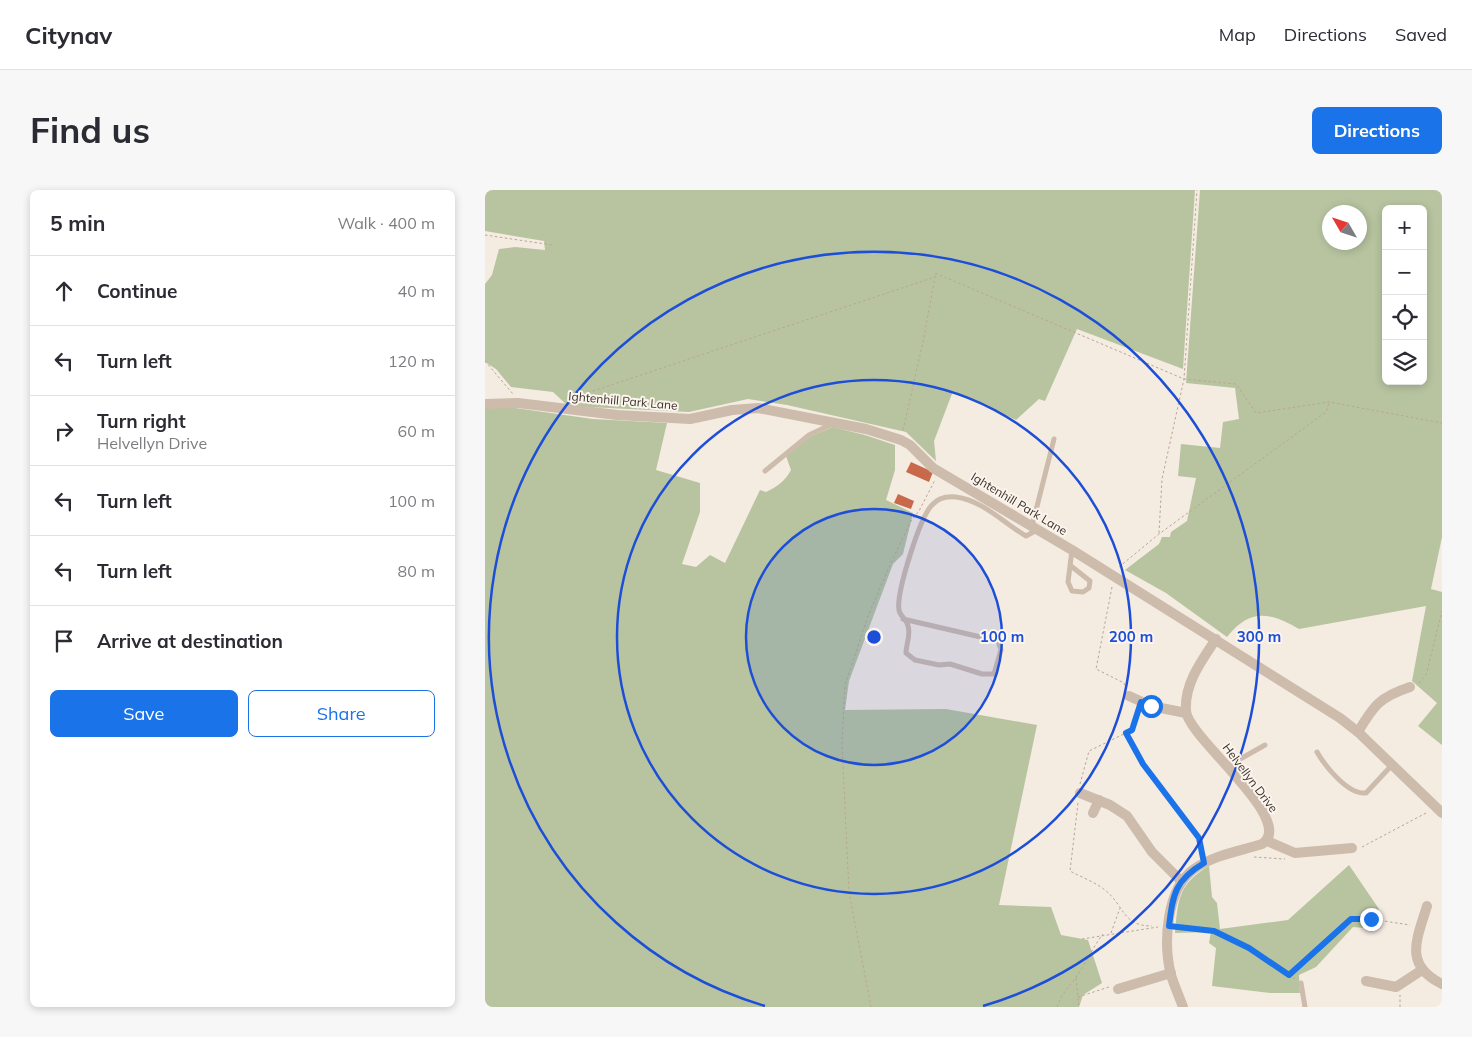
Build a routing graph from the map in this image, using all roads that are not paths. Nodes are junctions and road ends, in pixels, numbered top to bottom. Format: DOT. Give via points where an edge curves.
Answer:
graph roads {
  1 [pos="485,404"];
  2 [pos="834,422"];
  3 [pos="1054,439"];
  4 [pos="765,471"];
  5 [pos="1034,528"];
  6 [pos="1072,550"];
  7 [pos="1071,566"];
  8 [pos="903,618"];
  9 [pos="1216,639"];
  10 [pos="1410,687"];
  11 [pos="1129,696"];
  12 [pos="1186,713"];
  13 [pos="1358,732"];
  14 [pos="1265,745"];
  15 [pos="1317,752"];
  16 [pos="1392,765"];
  17 [pos="1227,766"];
  18 [pos="1080,794"];
  19 [pos="1099,800"];
  20 [pos="1093,813"];
  21 [pos="1442,813"];
  22 [pos="1267,841"];
  23 [pos="1352,848"];
  24 [pos="1181,881"];
  25 [pos="1427,906"];
  26 [pos="1422,970"];
  27 [pos="1171,974"];
  28 [pos="1366,980"];
  29 [pos="1301,983"];
  30 [pos="1442,984"];
  31 [pos="1122,991"];
  32 [pos="1183,1007"];
  33 [pos="1305,1007"];
  1 -- 2 [label="street, Ightenhill Park Lane" via="517,403 617,415 690,419 758,408"];
  2 -- 4 [label="lane" via="809,435"];
  2 -- 5 [label="street, Ightenhill Park Lane" via="901,440 933,468"];
  3 -- 5 [label="lane"];
  5 -- 6 [label="street, Ightenhill Park Lane"];
  5 -- 8 [label="lane" via="1026,536 978,505 959,498 939,498 928,509 915,539 900,595 899,610"];
  6 -- 7 [label="lane"];
  6 -- 9 [label="street, Ightenhill Park Lane"];
  7 -- 7 [label="lane" via="1069,587 1072,592 1083,592 1089,588 1090,581"];
  8 -- 8 [label="lane" via="909,627 905,653 909,657 939,665 950,664 988,676 994,674 1001,650 998,641"];
  9 -- 12 [label="street" via="1196,669 1187,692"];
  9 -- 13 [label="street, Ightenhill Park Lane"];
  10 -- 13 [label="street" via="1388,694"];
  11 -- 12 [label="street" via="1151,706"];
  12 -- 17 [label="street, Helvellyn Drive" via="1190,723"];
  13 -- 16 [label="street, Ightenhill Park Lane"];
  14 -- 17 [label="lane"];
  15 -- 16 [label="lane" via="1337,777 1361,794 1366,794"];
  16 -- 21 [label="street, Ightenhill Park Lane"];
  17 -- 22 [label="street, Helvellyn Drive" via="1267,817 1270,833"];
  18 -- 19 [label="street"];
  19 -- 20 [label="street"];
  19 -- 24 [label="street" via="1127,816 1152,852"];
  22 -- 23 [label="street" via="1295,853"];
  22 -- 24 [label="street" via="1204,863"];
  24 -- 27 [label="street" via="1172,899 1169,926"];
  25 -- 26 [label="street" via="1414,947"];
  26 -- 28 [label="street" via="1396,987"];
  26 -- 30 [label="street"];
  27 -- 31 [label="street"];
  27 -- 32 [label="street"];
  29 -- 33 [label="lane"];
}
